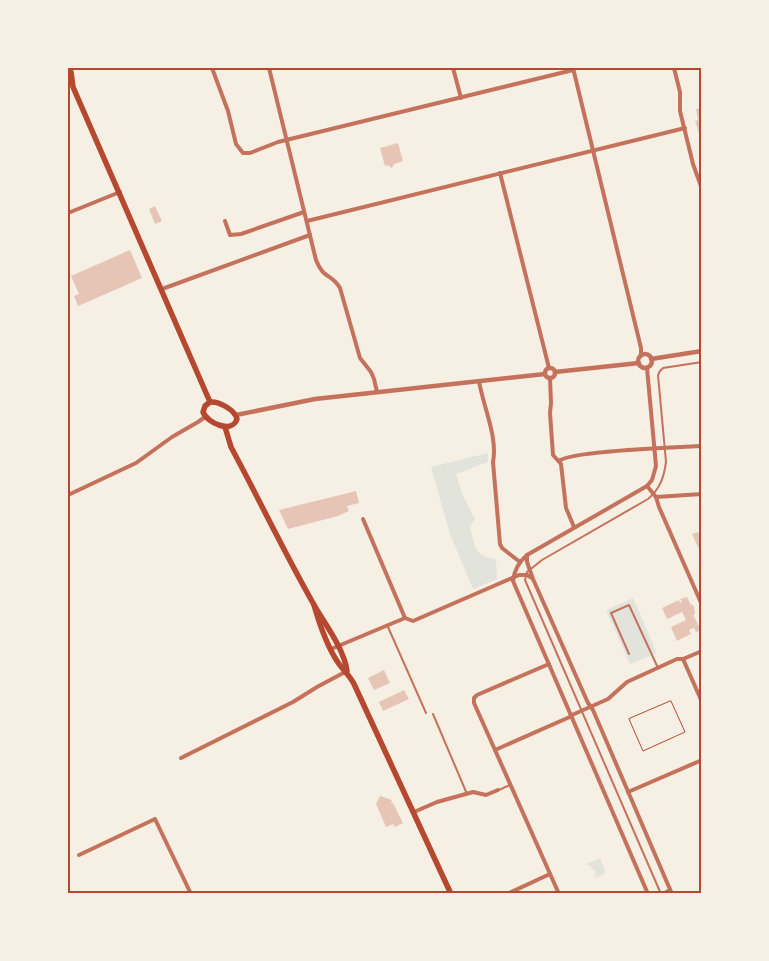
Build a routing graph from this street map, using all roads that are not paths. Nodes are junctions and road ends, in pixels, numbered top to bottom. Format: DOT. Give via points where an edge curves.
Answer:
graph roads {
  1 [pos="212,68"];
  2 [pos="269,68"];
  3 [pos="453,68"];
  4 [pos="674,68"];
  5 [pos="573,69"];
  6 [pos="70,72"];
  7 [pos="68,82"];
  8 [pos="73,87"];
  9 [pos="461,98"];
  10 [pos="684,128"];
  11 [pos="287,140"];
  12 [pos="593,150"];
  13 [pos="500,173"];
  14 [pos="702,189"];
  15 [pos="120,192"];
  16 [pos="304,212"];
  17 [pos="68,213"];
  18 [pos="307,221"];
  19 [pos="225,222"];
  20 [pos="310,235"];
  21 [pos="162,289"];
  22 [pos="702,351"];
  23 [pos="641,356"];
  24 [pos="651,360"];
  25 [pos="702,362"];
  26 [pos="639,364"];
  27 [pos="549,368"];
  28 [pos="647,368"];
  29 [pos="555,372"];
  30 [pos="545,374"];
  31 [pos="550,378"];
  32 [pos="479,381"];
  33 [pos="377,392"];
  34 [pos="210,402"];
  35 [pos="236,415"];
  36 [pos="205,417"];
  37 [pos="225,427"];
  38 [pos="702,446"];
  39 [pos="654,448"];
  40 [pos="664,448"];
  41 [pos="559,461"];
  42 [pos="647,486"];
  43 [pos="702,494"];
  44 [pos="68,495"];
  45 [pos="655,495"];
  46 [pos="363,519"];
  47 [pos="574,527"];
  48 [pos="527,555"];
  49 [pos="520,562"];
  50 [pos="529,570"];
  51 [pos="526,576"];
  52 [pos="513,577"];
  53 [pos="533,579"];
  54 [pos="702,605"];
  55 [pos="314,606"];
  56 [pos="405,618"];
  57 [pos="387,626"];
  58 [pos="338,647"];
  59 [pos="331,649"];
  60 [pos="702,650"];
  61 [pos="630,654"];
  62 [pos="683,659"];
  63 [pos="549,664"];
  64 [pos="658,668"];
  65 [pos="346,671"];
  66 [pos="702,702"];
  67 [pos="591,707"];
  68 [pos="581,711"];
  69 [pos="426,714"];
  70 [pos="433,714"];
  71 [pos="572,716"];
  72 [pos="495,750"];
  73 [pos="181,758"];
  74 [pos="702,760"];
  75 [pos="510,785"];
  76 [pos="498,790"];
  77 [pos="628,792"];
  78 [pos="467,794"];
  79 [pos="414,812"];
  80 [pos="79,855"];
  81 [pos="550,874"];
  82 [pos="190,892"];
  83 [pos="671,892"];
  84 [pos="451,894"];
  85 [pos="507,894"];
  86 [pos="559,894"];
  87 [pos="648,894"];
  88 [pos="662,894"];
  1 -- 11 [label="street" via="236,144 243,153"];
  2 -- 11 [label="street"];
  3 -- 9 [label="street"];
  4 -- 10 [label="street"];
  5 -- 9 [label="street"];
  5 -- 12 [label="street"];
  6 -- 8 [label="main road"];
  7 -- 8 [label="main road"];
  8 -- 15 [label="main road"];
  9 -- 11 [label="street"];
  10 -- 12 [label="street"];
  10 -- 14 [label="street"];
  11 -- 16 [label="street"];
  12 -- 13 [label="street"];
  12 -- 23 [label="street"];
  13 -- 18 [label="street"];
  13 -- 27 [label="street"];
  15 -- 17 [label="street"];
  15 -- 21 [label="main road"];
  16 -- 18 [label="street"];
  16 -- 19 [label="street" via="241,234 230,235"];
  18 -- 20 [label="street"];
  20 -- 21 [label="street"];
  20 -- 33 [label="street" via="319,268 338,283 360,358 371,372"];
  21 -- 34 [label="main road"];
  22 -- 24 [label="street"];
  23 -- 24 [label="street" via="647,355"];
  23 -- 26 [label="street"];
  24 -- 28 [label="street"];
  25 -- 40 [label="lane" via="663,368 658,375"];
  26 -- 28 [label="street"];
  26 -- 29 [label="street"];
  27 -- 29 [label="street"];
  27 -- 30 [label="street"];
  28 -- 39 [label="street"];
  29 -- 31 [label="street"];
  30 -- 31 [label="street"];
  30 -- 32 [label="street"];
  31 -- 41 [label="street" via="552,447 554,457"];
  32 -- 33 [label="street"];
  32 -- 49 [label="street" via="494,454 500,544"];
  33 -- 35 [label="street" via="315,399"];
  34 -- 35 [label="main road"];
  34 -- 36 [label="main road" via="205,406"];
  35 -- 37 [label="main road" via="235,424"];
  36 -- 37 [label="main road"];
  36 -- 44 [label="street" via="136,462"];
  37 -- 55 [label="main road" via="231,447"];
  38 -- 40 [label="street"];
  39 -- 40 [label="street"];
  39 -- 41 [label="street" via="566,457"];
  39 -- 42 [label="street" via="656,466"];
  40 -- 45 [label="lane" via="664,475"];
  41 -- 47 [label="street" via="566,508"];
  42 -- 45 [label="street"];
  42 -- 47 [label="street"];
  43 -- 45 [label="street"];
  45 -- 50 [label="lane"];
  45 -- 54 [label="street"];
  46 -- 56 [label="street"];
  47 -- 48 [label="street"];
  48 -- 49 [label="street"];
  48 -- 50 [label="street"];
  49 -- 52 [label="street"];
  50 -- 51 [label="lane"];
  50 -- 53 [label="street"];
  51 -- 52 [label="street"];
  51 -- 53 [label="street"];
  51 -- 68 [label="lane" via="528,588"];
  52 -- 56 [label="street" via="413,621"];
  52 -- 63 [label="street"];
  53 -- 67 [label="street"];
  55 -- 58 [label="main road"];
  55 -- 59 [label="main road" via="319,627"];
  56 -- 57 [label="street"];
  57 -- 58 [label="street"];
  57 -- 69 [label="lane"];
  58 -- 59 [label="street"];
  58 -- 65 [label="main road" via="346,663"];
  59 -- 65 [label="main road"];
  60 -- 62 [label="street"];
  61 -- 64 [label="lane" via="611,613 629,605"];
  62 -- 64 [label="street"];
  62 -- 66 [label="street"];
  63 -- 71 [label="street"];
  63 -- 72 [label="street" via="474,698"];
  64 -- 67 [label="street" via="627,682 612,696"];
  65 -- 73 [label="street" via="293,702"];
  65 -- 79 [label="main road"];
  67 -- 68 [label="street"];
  67 -- 77 [label="street"];
  68 -- 71 [label="street"];
  68 -- 88 [label="lane"];
  70 -- 78 [label="lane"];
  71 -- 72 [label="street"];
  71 -- 87 [label="street"];
  72 -- 75 [label="street"];
  74 -- 77 [label="street"];
  75 -- 76 [label="lane"];
  75 -- 81 [label="street"];
  76 -- 78 [label="street" via="486,795 477,792"];
  77 -- 83 [label="street"];
  78 -- 79 [label="street"];
  79 -- 84 [label="main road"];
  80 -- 82 [label="street" via="155,819"];
  81 -- 85 [label="street"];
  81 -- 86 [label="street"];
  83 -- 88 [label="street"];
}
